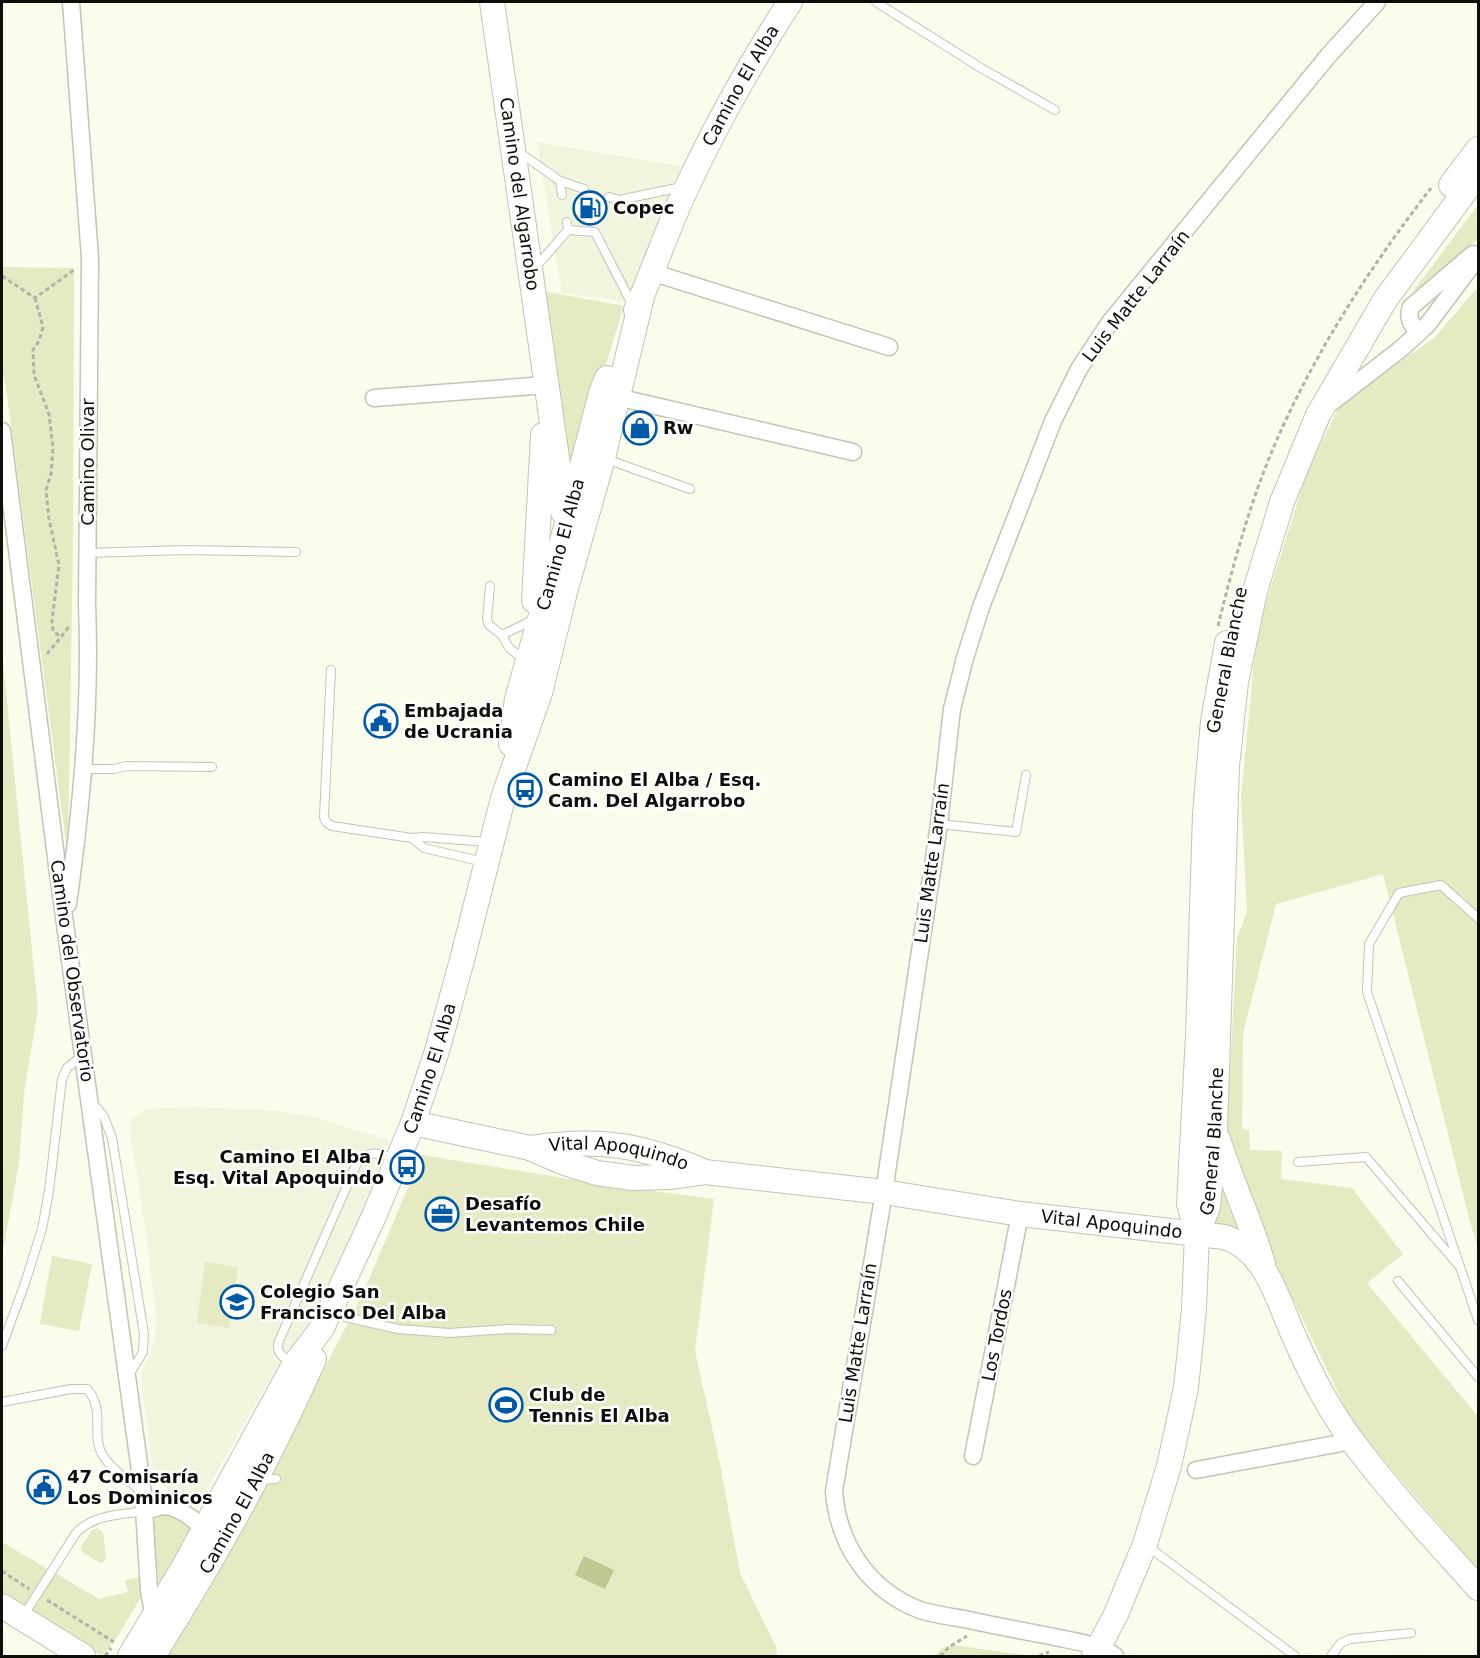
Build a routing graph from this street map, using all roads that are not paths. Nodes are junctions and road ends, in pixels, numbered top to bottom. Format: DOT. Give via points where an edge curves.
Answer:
graph roads {
  1 [pos="71,2"];
  2 [pos="492,2"];
  3 [pos="790,2"];
  4 [pos="876,2"];
  5 [pos="1377,2"];
  6 [pos="1055,110"];
  7 [pos="514,148"];
  8 [pos="1479,149"];
  9 [pos="1479,174"];
  10 [pos="560,181"];
  11 [pos="687,186"];
  12 [pos="584,189"];
  13 [pos="562,195"];
  14 [pos="609,197"];
  15 [pos="1479,250"];
  16 [pos="1479,257"];
  17 [pos="651,272"];
  18 [pos="530,274"];
  19 [pos="639,304"];
  20 [pos="1418,333"];
  21 [pos="889,347"];
  22 [pos="546,385"];
  23 [pos="617,397"];
  24 [pos="374,398"];
  25 [pos="1318,416"];
  26 [pos="2,431"];
  27 [pos="854,452"];
  28 [pos="603,458"];
  29 [pos="690,489"];
  30 [pos="563,538"];
  31 [pos="296,552"];
  32 [pos="87,553"];
  33 [pos="490,586"];
  34 [pos="565,592"];
  35 [pos="502,635"];
  36 [pos="531,641"];
  37 [pos="331,670"];
  38 [pos="212,767"];
  39 [pos="84,770"];
  40 [pos="1026,776"];
  41 [pos="503,798"];
  42 [pos="939,824"];
  43 [pos="412,838"];
  44 [pos="489,852"];
  45 [pos="1479,918"];
  46 [pos="65,922"];
  47 [pos="84,1055"];
  48 [pos="90,1099"];
  49 [pos="413,1123"];
  50 [pos="1215,1130"];
  51 [pos="398,1159"];
  52 [pos="1298,1162"];
  53 [pos="884,1192"];
  54 [pos="1020,1214"];
  55 [pos="1197,1234"];
  56 [pos="1264,1269"];
  57 [pos="1463,1271"];
  58 [pos="1398,1281"];
  59 [pos="342,1306"];
  60 [pos="1479,1320"];
  61 [pos="322,1328"];
  62 [pos="551,1330"];
  63 [pos="2,1346"];
  64 [pos="294,1365"];
  65 [pos="1479,1377"];
  66 [pos="127,1378"];
  67 [pos="2,1402"];
  68 [pos="1352,1441"];
  69 [pos="973,1456"];
  70 [pos="1196,1470"];
  71 [pos="143,1493"];
  72 [pos="144,1511"];
  73 [pos="204,1529"];
  74 [pos="1145,1544"];
  75 [pos="201,1579"];
  76 [pos="1479,1588"];
  77 [pos="12,1612"];
  78 [pos="154,1618"];
  79 [pos="1411,1633"];
  80 [pos="122,1649"];
  81 [pos="160,1651"];
  82 [pos="1103,1654"];
  83 [pos="83,1656"];
  84 [pos="1295,1656"];
  85 [pos="1330,1656"];
  1 -- 32 [label="street, Camino Olivar" via="90,258"];
  2 -- 7 [label="main road, Camino del Algarrobo"];
  3 -- 11 [label="main road, Camino El Alba" via="736,91"];
  4 -- 6 [label="lane"];
  5 -- 42 [label="street, Luis Matte Larraín" via="1328,56 1122,308 1070,386 985,596 965,658 952,709"];
  7 -- 10 [label="lane"];
  7 -- 18 [label="main road, Camino del Algarrobo"];
  8 -- 55 [label="main road, General Blanche" via="1407,242 1335,351 1286,454 1241,585 1217,698 1204,814 1189,1204"];
  9 -- 25 [label="main road, General Blanche" via="1385,300"];
  10 -- 12 [label="lane"];
  10 -- 13 [label="lane"];
  11 -- 14 [label="lane" via="616,204"];
  11 -- 17 [label="main road, Camino El Alba"];
  15 -- 20 [label="street" via="1411,307 1408,315"];
  16 -- 20 [label="street"];
  17 -- 19 [label="main road, Camino El Alba"];
  17 -- 21 [label="street"];
  18 -- 19 [label="lane" via="567,226 596,231"];
  18 -- 22 [label="main road, Camino del Algarrobo"];
  19 -- 23 [label="main road, Camino El Alba"];
  19 -- 30 [label="main road, Camino El Alba" via="601,393"];
  20 -- 25 [label="street"];
  22 -- 24 [label="street"];
  22 -- 30 [label="main road, Camino del Algarrobo" via="563,500"];
  22 -- 36 [label="main road, Camino del Algarrobo"];
  23 -- 27 [label="street"];
  23 -- 28 [label="main road, Camino El Alba"];
  25 -- 50 [label="main road, General Blanche" via="1268,546 1236,682 1225,798"];
  26 -- 46 [label="street, Camino del Observatorio"];
  28 -- 29 [label="lane"];
  28 -- 34 [label="main road, Camino El Alba"];
  30 -- 34 [label="main road, Camino del Algarrobo"];
  30 -- 36 [label="main road, Camino El Alba"];
  31 -- 32 [label="lane"];
  32 -- 39 [label="street, Camino Olivar" via="89,657"];
  33 -- 35 [label="lane" via="487,619 492,629"];
  34 -- 41 [label="main road, Camino El Alba" via="540,693"];
  35 -- 36 [label="lane"];
  35 -- 36 [label="lane" via="509,648"];
  36 -- 41 [label="main road, Camino El Alba" via="517,699"];
  37 -- 43 [label="lane" via="326,822"];
  38 -- 39 [label="lane"];
  39 -- 46 [label="street, Camino Olivar"];
  40 -- 42 [label="lane" via="1016,832"];
  41 -- 44 [label="main road, Camino El Alba"];
  42 -- 53 [label="street, Luis Matte Larraín"];
  43 -- 44 [label="lane" via="432,837"];
  43 -- 44 [label="lane" via="424,848"];
  44 -- 49 [label="main road, Camino El Alba" via="437,1051"];
  45 -- 57 [label="lane" via="1441,885 1399,893 1369,944 1368,992"];
  46 -- 47 [label="street, Camino del Observatorio"];
  47 -- 48 [label="street, Camino del Observatorio"];
  47 -- 63 [label="lane" via="67,1068 62,1079 42,1229"];
  48 -- 66 [label="street, Camino del Observatorio"];
  48 -- 66 [label="lane" via="104,1117 112,1138 142,1320 143,1352"];
  49 -- 51 [label="main road, Camino El Alba"];
  49 -- 53 [label="main road, Vital Apoquindo" via="530,1148 565,1143 637,1147 705,1172"];
  50 -- 55 [label="main road, General Blanche" via="1208,1207"];
  50 -- 56 [label="main road"];
  51 -- 59 [label="main road, Camino El Alba"];
  51 -- 64 [label="lane" via="378,1152 369,1153 357,1163 277,1346 281,1355"];
  52 -- 57 [label="lane" via="1366,1157"];
  53 -- 54 [label="main road, Vital Apoquindo"];
  53 -- 82 [label="street, Luis Matte Larraín" via="834,1491 838,1520 849,1548 878,1584 921,1610 1084,1643"];
  54 -- 55 [label="main road, Vital Apoquindo"];
  54 -- 69 [label="street, Los Tordos"];
  55 -- 56 [label="main road, Vital Apoquindo" via="1236,1240"];
  55 -- 74 [label="main road, General Blanche" via="1186,1388 1169,1466"];
  56 -- 68 [label="main road, Vital Apoquindo" via="1316,1382"];
  57 -- 60 [label="lane"];
  58 -- 65 [label="lane"];
  59 -- 61 [label="main road, Camino El Alba"];
  59 -- 62 [label="lane" via="398,1329 449,1333"];
  61 -- 64 [label="main road, Camino El Alba"];
  61 -- 75 [label="main road, Camino El Alba" via="314,1360 266,1480"];
  64 -- 73 [label="main road, Camino El Alba"];
  66 -- 71 [label="street, Camino del Observatorio"];
  67 -- 71 [label="lane" via="87,1389 94,1398 100,1451 111,1466"];
  68 -- 70 [label="street"];
  68 -- 76 [label="main road, Vital Apoquindo"];
  71 -- 72 [label="street, Camino del Observatorio"];
  72 -- 73 [label="street" via="163,1506 176,1508"];
  72 -- 77 [label="lane" via="98,1518 84,1525 38,1594"];
  72 -- 78 [label="street, Camino del Observatorio"];
  73 -- 75 [label="street" via="210,1538 201,1564"];
  73 -- 78 [label="main road, Camino El Alba"];
  74 -- 82 [label="main road, General Blanche"];
  74 -- 84 [label="lane"];
  75 -- 81 [label="main road, Camino El Alba"];
  77 -- 83 [label="main road"];
  78 -- 80 [label="main road, Camino El Alba"];
  79 -- 85 [label="lane" via="1350,1639"];
}
